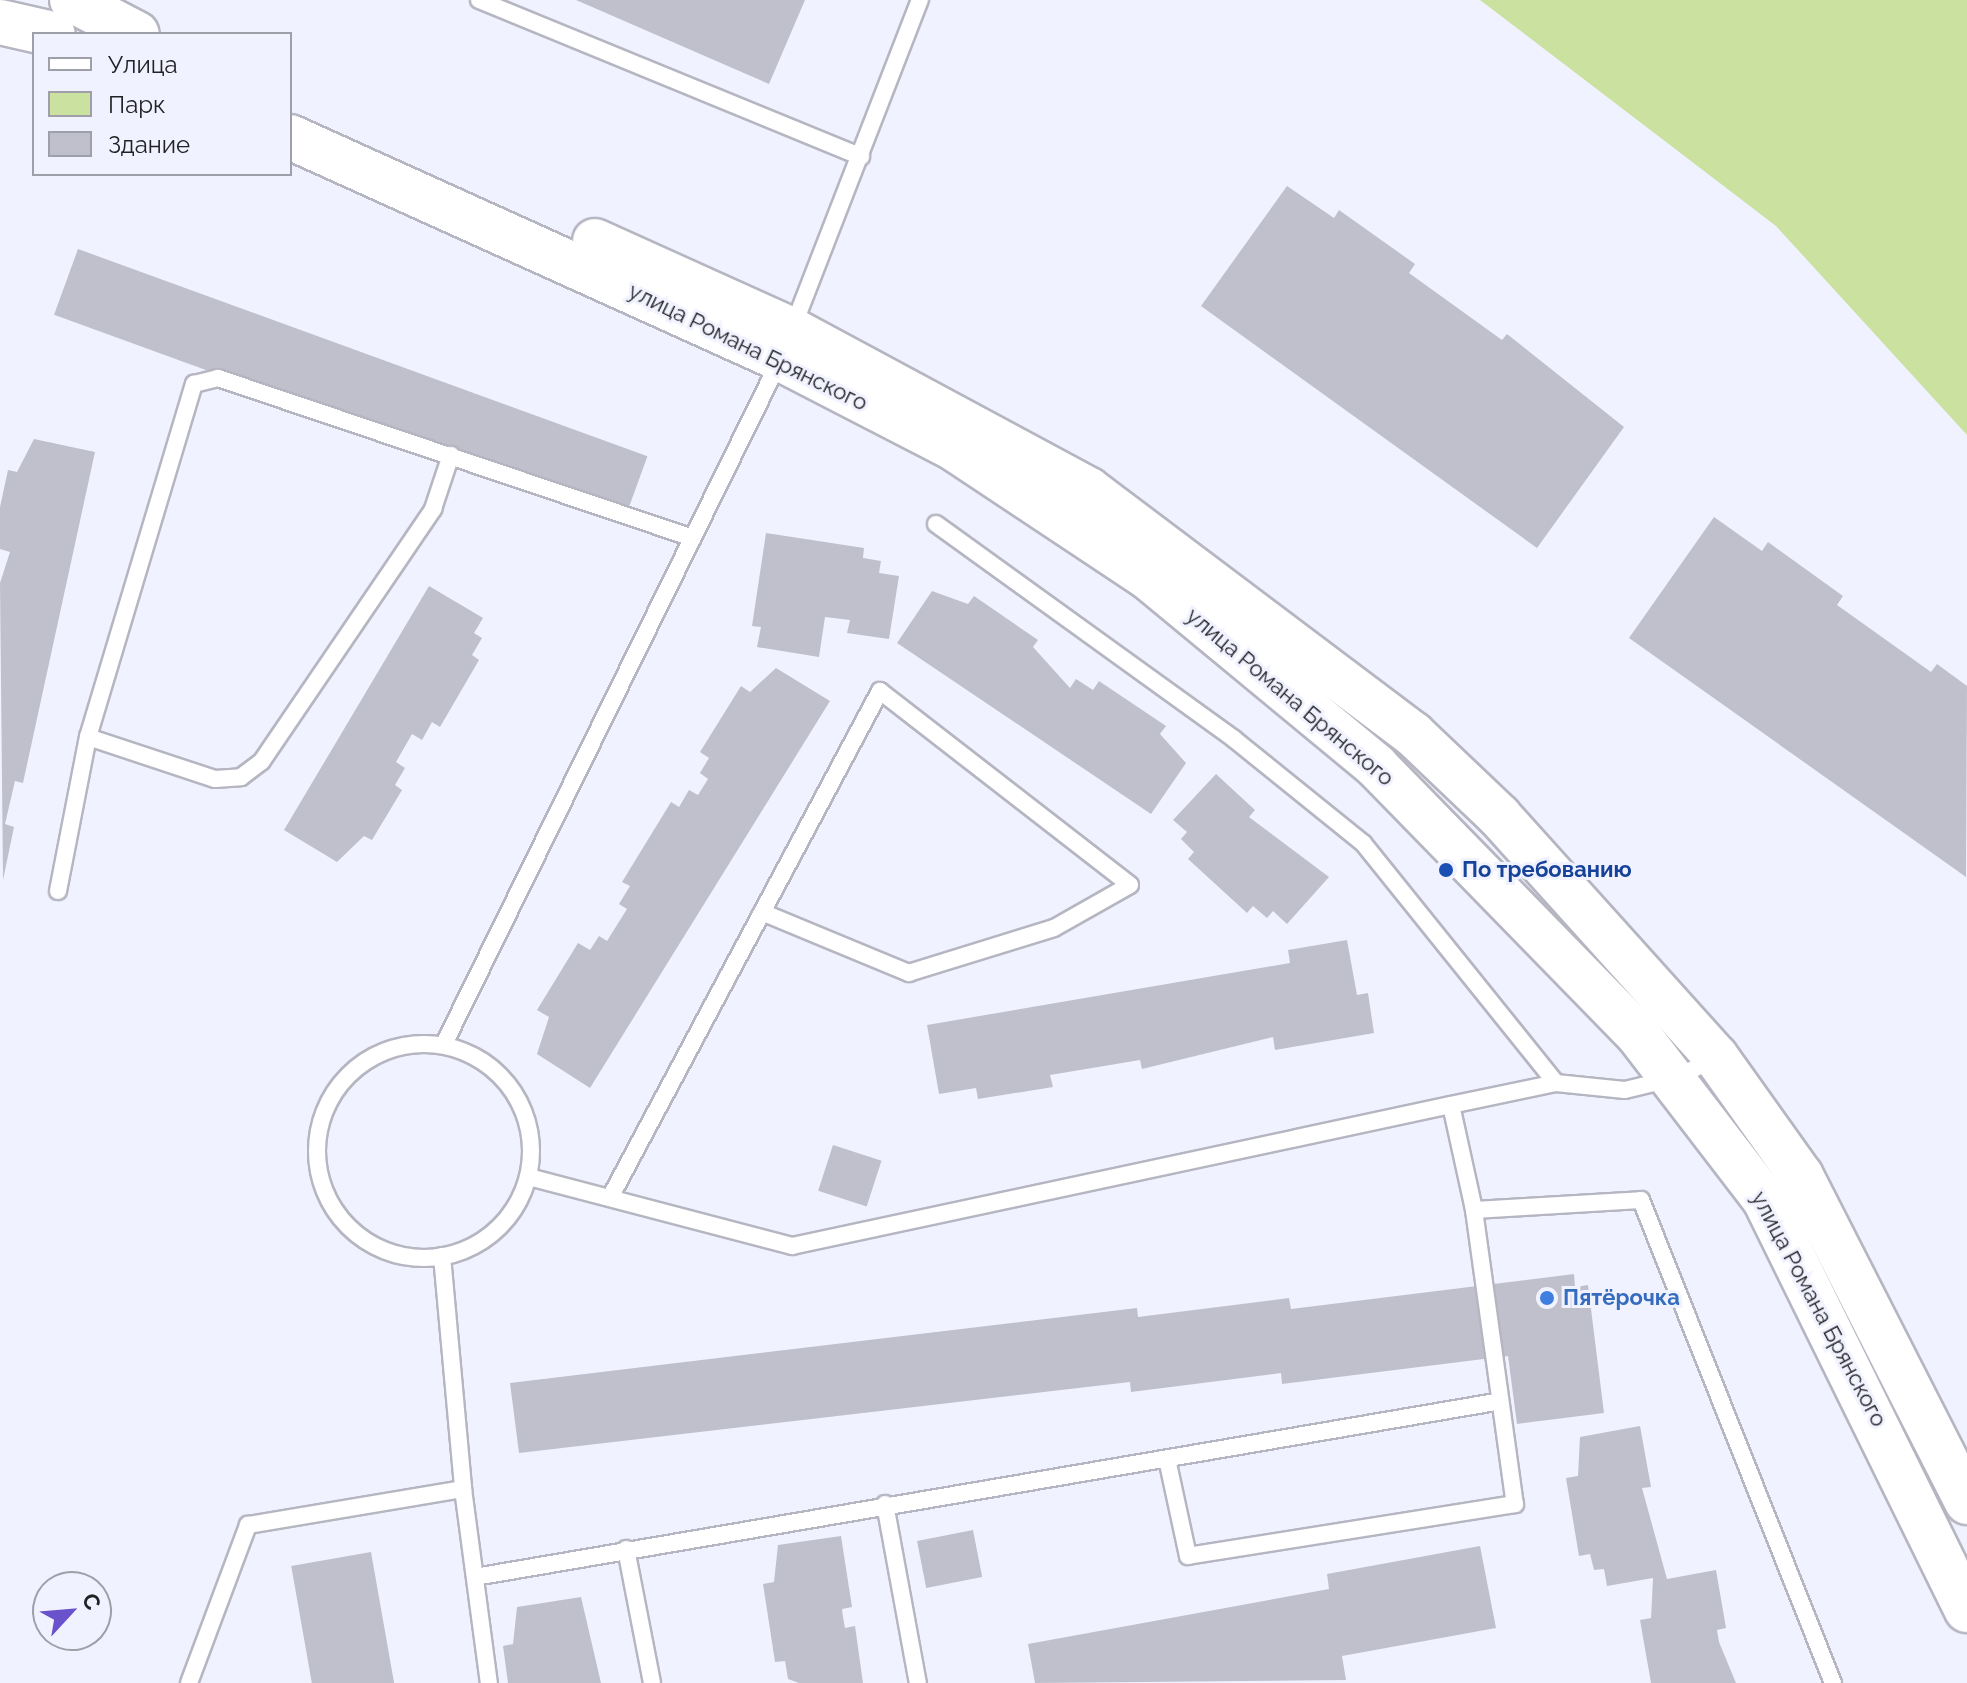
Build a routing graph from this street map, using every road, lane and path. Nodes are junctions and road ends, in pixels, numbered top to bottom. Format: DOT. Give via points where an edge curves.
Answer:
graph roads {
  1 [pos="72,0"];
  2 [pos="479,0"];
  3 [pos="920,0"];
  4 [pos="0,22"];
  5 [pos="44,32"];
  6 [pos="133,32"];
  7 [pos="292,105"];
  8 [pos="292,138"];
  9 [pos="861,157"];
  10 [pos="786,345"];
  11 [pos="451,455"];
  12 [pos="936,524"];
  13 [pos="693,538"];
  14 [pos="88,737"];
  15 [pos="58,891"];
  16 [pos="762,912"];
  17 [pos="444,1044"];
  18 [pos="1716,1057"];
  19 [pos="1675,1078"];
  20 [pos="1556,1083"];
  21 [pos="1451,1105"];
  22 [pos="529,1177"];
  23 [pos="612,1194"];
  24 [pos="1474,1210"];
  25 [pos="442,1256"];
  26 [pos="1496,1402"];
  27 [pos="1167,1459"];
  28 [pos="463,1489"];
  29 [pos="1967,1502"];
  30 [pos="885,1504"];
  31 [pos="626,1549"];
  32 [pos="475,1577"];
  33 [pos="1967,1610"];
  34 [pos="189,1683"];
  35 [pos="489,1683"];
  36 [pos="652,1683"];
  37 [pos="918,1683"];
  38 [pos="1833,1683"];
  1 -- 6 [label="main road"];
  2 -- 9 [label="lane"];
  3 -- 9 [label="lane"];
  4 -- 5 [label="main road"];
  7 -- 10 [label="main road, улица Романа Брянского"];
  8 -- 10 [label="main road, улица Романа Брянского"];
  9 -- 10 [label="lane"];
  10 -- 13 [label="lane"];
  10 -- 18 [label="main road, улица Романа Брянского" via="1089,490 1291,637 1413,734 1499,816"];
  10 -- 19 [label="main road, улица Романа Брянского" via="1149,578 1376,766 1510,896"];
  11 -- 13 [label="lane"];
  11 -- 14 [label="lane" via="433,509 262,761 241,777 215,779"];
  11 -- 14 [label="lane" via="218,378 194,384"];
  12 -- 20 [label="lane" via="1234,739 1363,843"];
  13 -- 17 [label="lane"];
  14 -- 15 [label="lane"];
  16 -- 16 [label="lane" via="880,691 1130,885 1054,928 909,973"];
  16 -- 23 [label="lane"];
  17 -- 22 [label="lane" via="477,1056 517,1098 532,1142"];
  17 -- 25 [label="lane" via="408,1043 366,1061 327,1103 317,1137 318,1173 332,1207 355,1234 387,1252"];
  18 -- 19 [label="lane"];
  18 -- 29 [label="main road, улица Романа Брянского" via="1801,1176"];
  19 -- 20 [label="lane" via="1625,1090"];
  19 -- 33 [label="main road, улица Романа Брянского" via="1765,1200"];
  20 -- 21 [label="lane"];
  21 -- 23 [label="lane" via="792,1246"];
  21 -- 24 [label="lane"];
  22 -- 23 [label="lane"];
  22 -- 25 [label="lane" via="515,1210 490,1237"];
  24 -- 26 [label="lane"];
  24 -- 38 [label="lane" via="1641,1200"];
  25 -- 28 [label="lane"];
  26 -- 27 [label="lane"];
  26 -- 27 [label="lane" via="1515,1504 1188,1556"];
  27 -- 30 [label="lane"];
  28 -- 32 [label="lane"];
  28 -- 34 [label="lane" via="248,1525"];
  30 -- 31 [label="lane"];
  30 -- 37 [label="lane"];
  31 -- 32 [label="lane"];
  31 -- 36 [label="lane"];
  32 -- 35 [label="lane"];
}
